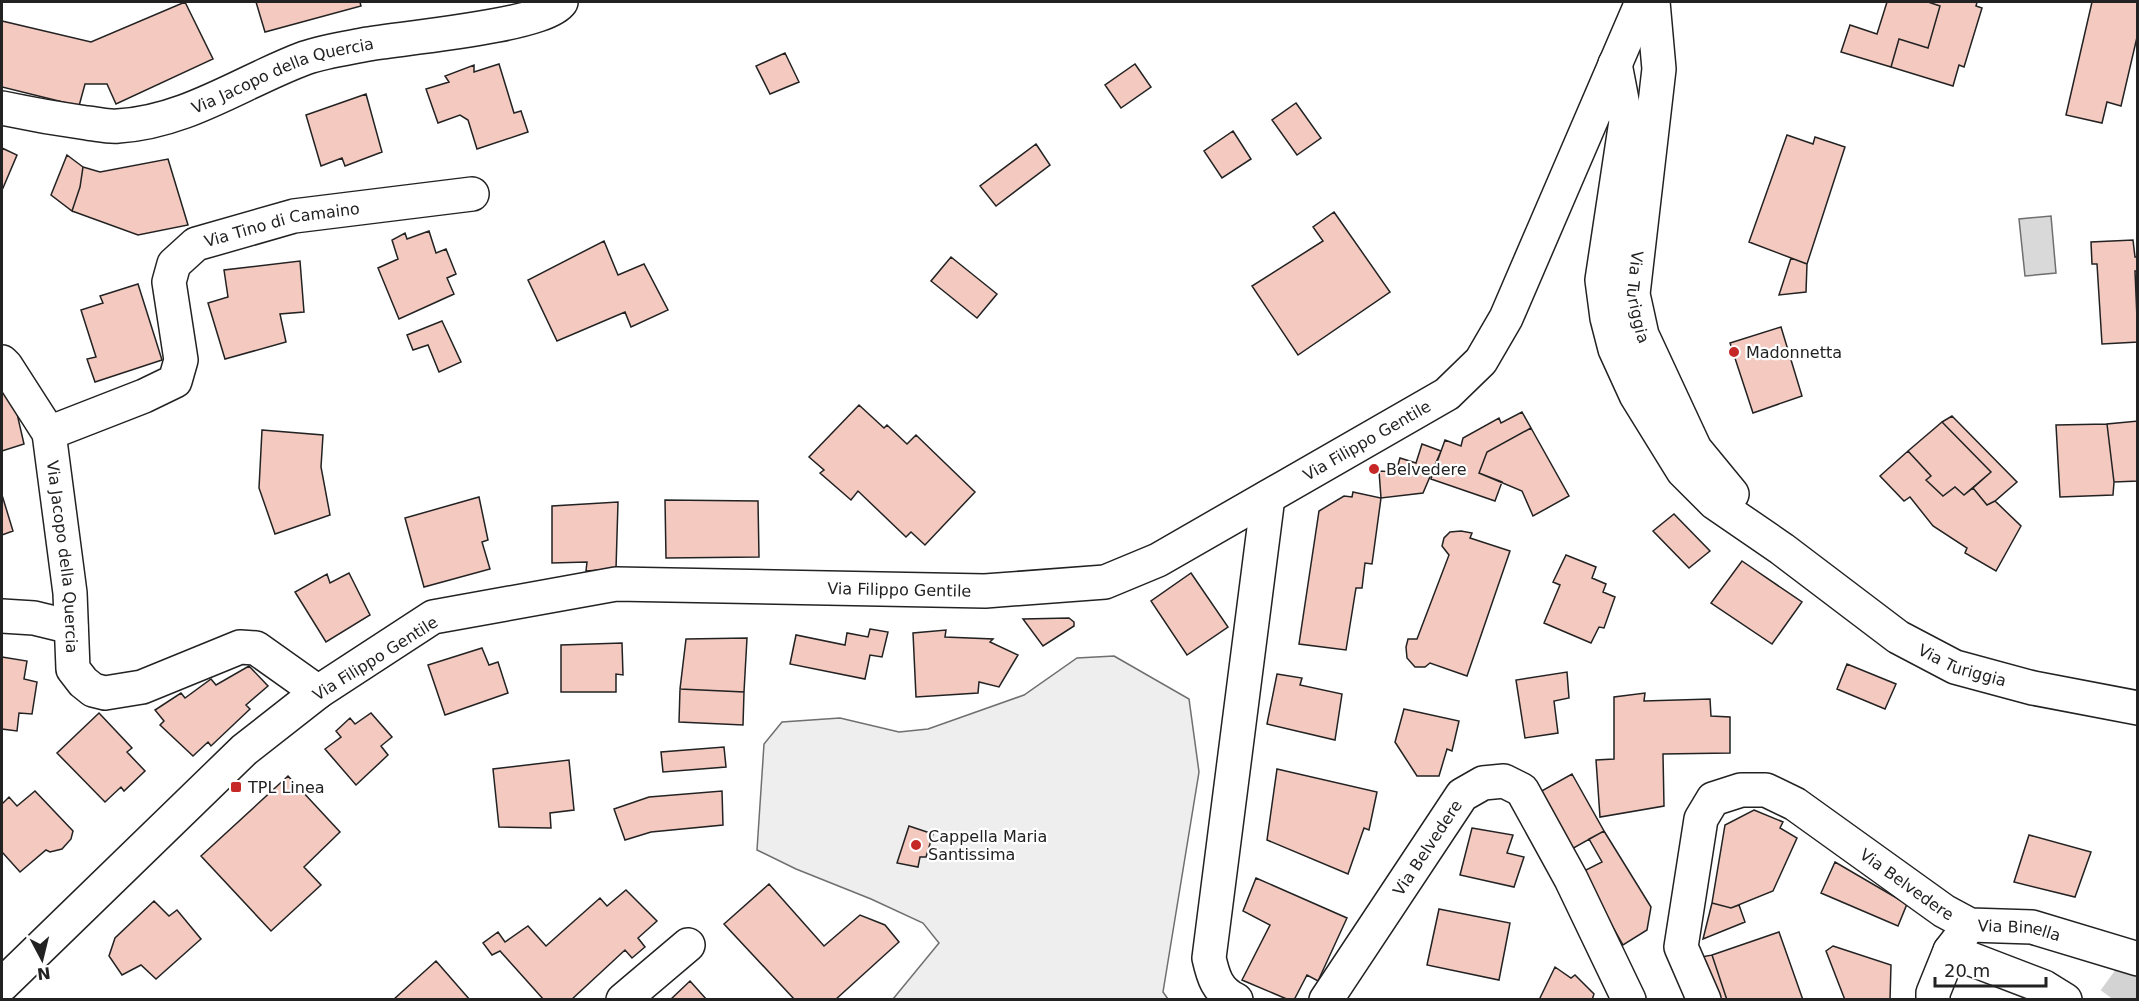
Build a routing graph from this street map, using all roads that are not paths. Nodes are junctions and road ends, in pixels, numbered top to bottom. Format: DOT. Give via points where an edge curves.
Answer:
graph roads {
  1 [pos="561,2"];
  2 [pos="1642,2"];
  3 [pos="1653,2"];
  4 [pos="1615,64"];
  5 [pos="2,108"];
  6 [pos="472,194"];
  7 [pos="2,362"];
  8 [pos="49,434"];
  9 [pos="1268,497"];
  10 [pos="1782,549"];
  11 [pos="2,616"];
  12 [pos="71,627"];
  13 [pos="318,692"];
  14 [pos="2138,708"];
  15 [pos="1970,925"];
  16 [pos="688,945"];
  17 [pos="1950,951"];
  18 [pos="2138,959"];
  19 [pos="2,985"];
  20 [pos="623,999"];
  21 [pos="1236,999"];
  22 [pos="1326,999"];
  23 [pos="1629,999"];
  24 [pos="1704,999"];
  25 [pos="1933,999"];
  26 [pos="2065,999"];
  1 -- 5 [label="street, Via Jacopo della Quercia" via="536,15 490,27 368,44 306,58 159,121 116,127"];
  2 -- 4 [label="street, Via Filippo Gentile"];
  3 -- 10 [label="street, Via Turiggia" via="1659,69 1633,294 1642,335 1695,449"];
  4 -- 9 [label="street, Via Filippo Gentile" via="1506,318 1481,361 1447,394"];
  4 -- 10 [label="street, Via Turiggia" via="1626,121 1602,280 1615,349 1636,395 1683,471 1715,503"];
  6 -- 8 [label="street, Via Tino di Camaino" via="294,216 196,244 174,264 169,282 181,360 175,381"];
  7 -- 8 [label="street, Via Jacopo della Quercia"];
  8 -- 12 [label="street, Via Jacopo della Quercia"];
  9 -- 13 [label="street, Via Filippo Gentile" via="1158,560 1105,582 985,591 616,584 433,617"];
  9 -- 21 [label="street" via="1209,958 1214,980 1229,997"];
  10 -- 14 [label="street, Via Turiggia" via="1898,637 1955,667"];
  11 -- 12 [label="street" via="34,618"];
  12 -- 13 [label="street, Via Jacopo della Quercia" via="74,669 93,690 105,693 142,687 240,647 256,648"];
  13 -- 19 [label="street, Via Filippo Gentile" via="244,750"];
  15 -- 17 [label="street"];
  15 -- 18 [label="street, Via Binella" via="2032,927"];
  15 -- 24 [label="street, Via Belvedere" via="1944,911 1795,804 1766,790 1741,790 1713,799 1701,819 1681,947"];
  16 -- 20 [label="street"];
  17 -- 25 [label="street"];
  17 -- 26 [label="street"];
  22 -- 23 [label="street, Via Belvedere" via="1462,795 1483,783 1504,781 1522,790 1571,879"];
}
